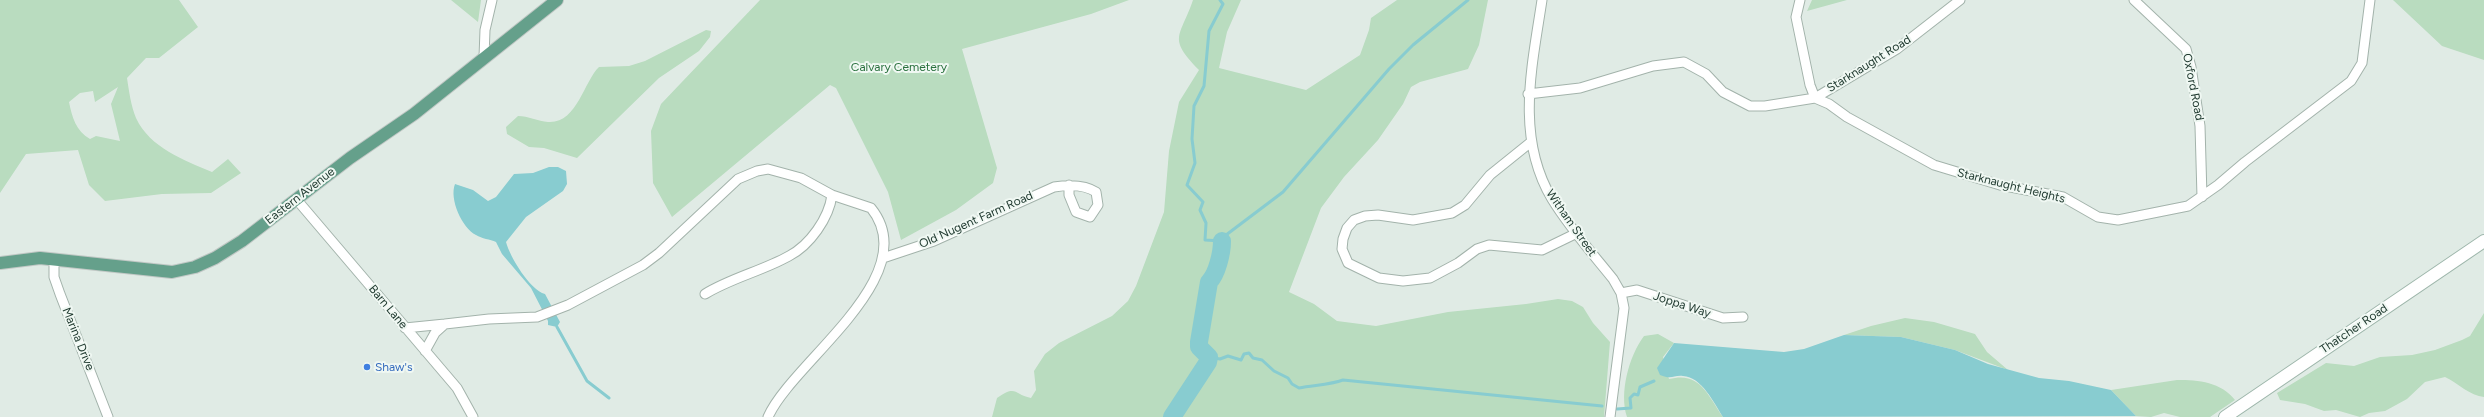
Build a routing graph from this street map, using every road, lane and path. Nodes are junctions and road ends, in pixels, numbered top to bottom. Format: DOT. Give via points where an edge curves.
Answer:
graph roads {
  1 [pos="492,0"];
  2 [pos="557,0"];
  3 [pos="1542,0"];
  4 [pos="1800,0"];
  5 [pos="1960,0"];
  6 [pos="2134,0"];
  7 [pos="2370,0"];
  8 [pos="484,57"];
  9 [pos="1528,94"];
  10 [pos="1815,98"];
  11 [pos="1531,142"];
  12 [pos="1069,185"];
  13 [pos="832,195"];
  14 [pos="2202,197"];
  15 [pos="297,200"];
  16 [pos="1577,233"];
  17 [pos="2484,241"];
  18 [pos="883,258"];
  19 [pos="54,260"];
  20 [pos="0,263"];
  21 [pos="1621,293"];
  22 [pos="705,294"];
  23 [pos="1742,317"];
  24 [pos="445,324"];
  25 [pos="405,328"];
  26 [pos="425,351"];
  27 [pos="108,417"];
  28 [pos="473,417"];
  29 [pos="768,417"];
  30 [pos="1610,417"];
  31 [pos="2225,417"];
  1 -- 8 [label="street" via="485,30"];
  2 -- 8 [label="main road, Eastern Avenue"];
  3 -- 9 [label="street, Witham Street"];
  4 -- 10 [label="street" via="1796,17"];
  5 -- 10 [label="street, Starknaught Road" via="1897,49"];
  6 -- 14 [label="street, Oxford Road" via="2186,49 2200,126"];
  7 -- 14 [label="street, Starknaught Heights" via="2362,63 2351,80"];
  8 -- 15 [label="main road, Eastern Avenue" via="414,114 350,158"];
  9 -- 10 [label="street" via="1580,88 1674,61 1693,65 1706,74 1723,92 1750,106"];
  9 -- 11 [label="street, Witham Street"];
  10 -- 14 [label="street, Starknaught Heights" via="1934,165 2000,185 2063,197 2106,219 2118,220 2188,206"];
  11 -- 16 [label="street, Witham Street" via="1540,175 1552,199"];
  11 -- 16 [label="street" via="1490,175 1465,205 1452,213 1413,220 1378,215 1354,220 1347,228 1342,250 1348,263 1379,278 1403,281 1430,278 1477,249 1489,245 1542,250"];
  12 -- 18 [label="street, Old Nugent Farm Road" via="1046,189 934,241"];
  13 -- 18 [label="street" via="871,208 881,225"];
  13 -- 22 [label="street" via="826,218 790,256 719,285"];
  13 -- 24 [label="street" via="801,178 768,169 748,174 722,193 659,253 643,265 591,294 543,316"];
  15 -- 19 [label="main road, Eastern Avenue" via="236,245 195,267 172,272 150,271"];
  15 -- 25 [label="street, Barn Lane"];
  16 -- 21 [label="street, Witham Street"];
  17 -- 31 [label="main road, Thatcher Road"];
  18 -- 29 [label="street" via="866,295 780,395"];
  19 -- 20 [label="main road, Eastern Avenue" via="40,258"];
  19 -- 27 [label="street, Marina Drive" via="54,277"];
  21 -- 23 [label="street, Joppa Way" via="1637,290 1723,318"];
  21 -- 30 [label="street, Witham Street" via="1624,308"];
  24 -- 25 [label="street"];
  24 -- 26 [label="street" via="435,333"];
  25 -- 26 [label="street, Barn Lane"];
  26 -- 28 [label="street, Barn Lane" via="457,388"];
}
